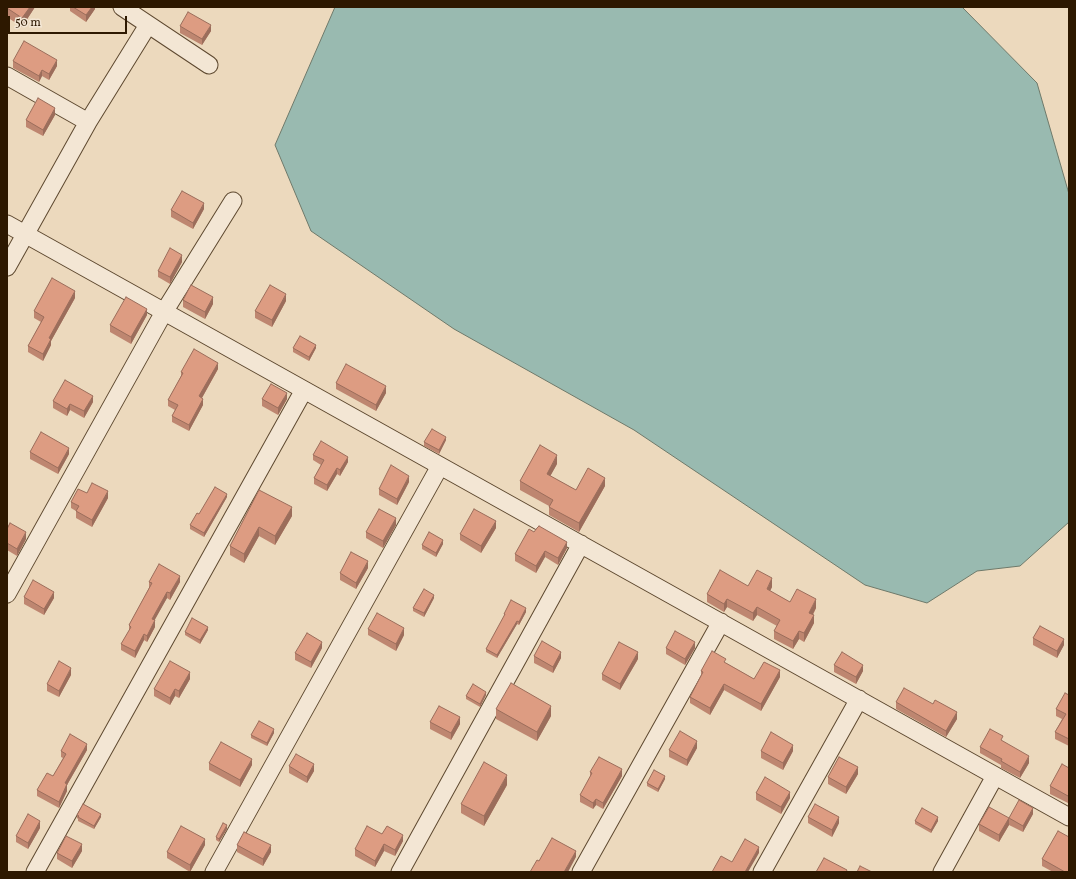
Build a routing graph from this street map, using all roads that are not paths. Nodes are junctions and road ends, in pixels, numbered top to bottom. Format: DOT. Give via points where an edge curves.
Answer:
graph roads {
  1 [pos="122,7"];
  2 [pos="148,25"];
  3 [pos="209,65"];
  4 [pos="7,76"];
  5 [pos="88,122"];
  6 [pos="234,201"];
  7 [pos="7,224"];
  8 [pos="25,234"];
  9 [pos="7,267"];
  10 [pos="164,312"];
  11 [pos="304,390"];
  12 [pos="440,466"];
  13 [pos="581,544"];
  14 [pos="7,594"];
  15 [pos="721,622"];
  16 [pos="859,700"];
  17 [pos="996,776"];
  18 [pos="1069,817"];
  19 [pos="35,872"];
  20 [pos="214,872"];
  21 [pos="400,872"];
  22 [pos="581,872"];
  23 [pos="762,872"];
  24 [pos="942,872"];
  1 -- 2 [label="street"];
  2 -- 3 [label="street"];
  2 -- 5 [label="street"];
  4 -- 5 [label="street"];
  5 -- 8 [label="street"];
  6 -- 10 [label="street"];
  7 -- 8 [label="street"];
  8 -- 9 [label="street"];
  8 -- 10 [label="street"];
  10 -- 11 [label="street"];
  10 -- 14 [label="street"];
  11 -- 12 [label="street"];
  11 -- 19 [label="street"];
  12 -- 13 [label="street"];
  12 -- 20 [label="street"];
  13 -- 15 [label="street"];
  13 -- 21 [label="street"];
  15 -- 16 [label="street"];
  15 -- 22 [label="street"];
  16 -- 17 [label="street"];
  16 -- 23 [label="street"];
  17 -- 18 [label="street"];
  17 -- 24 [label="street"];
}
